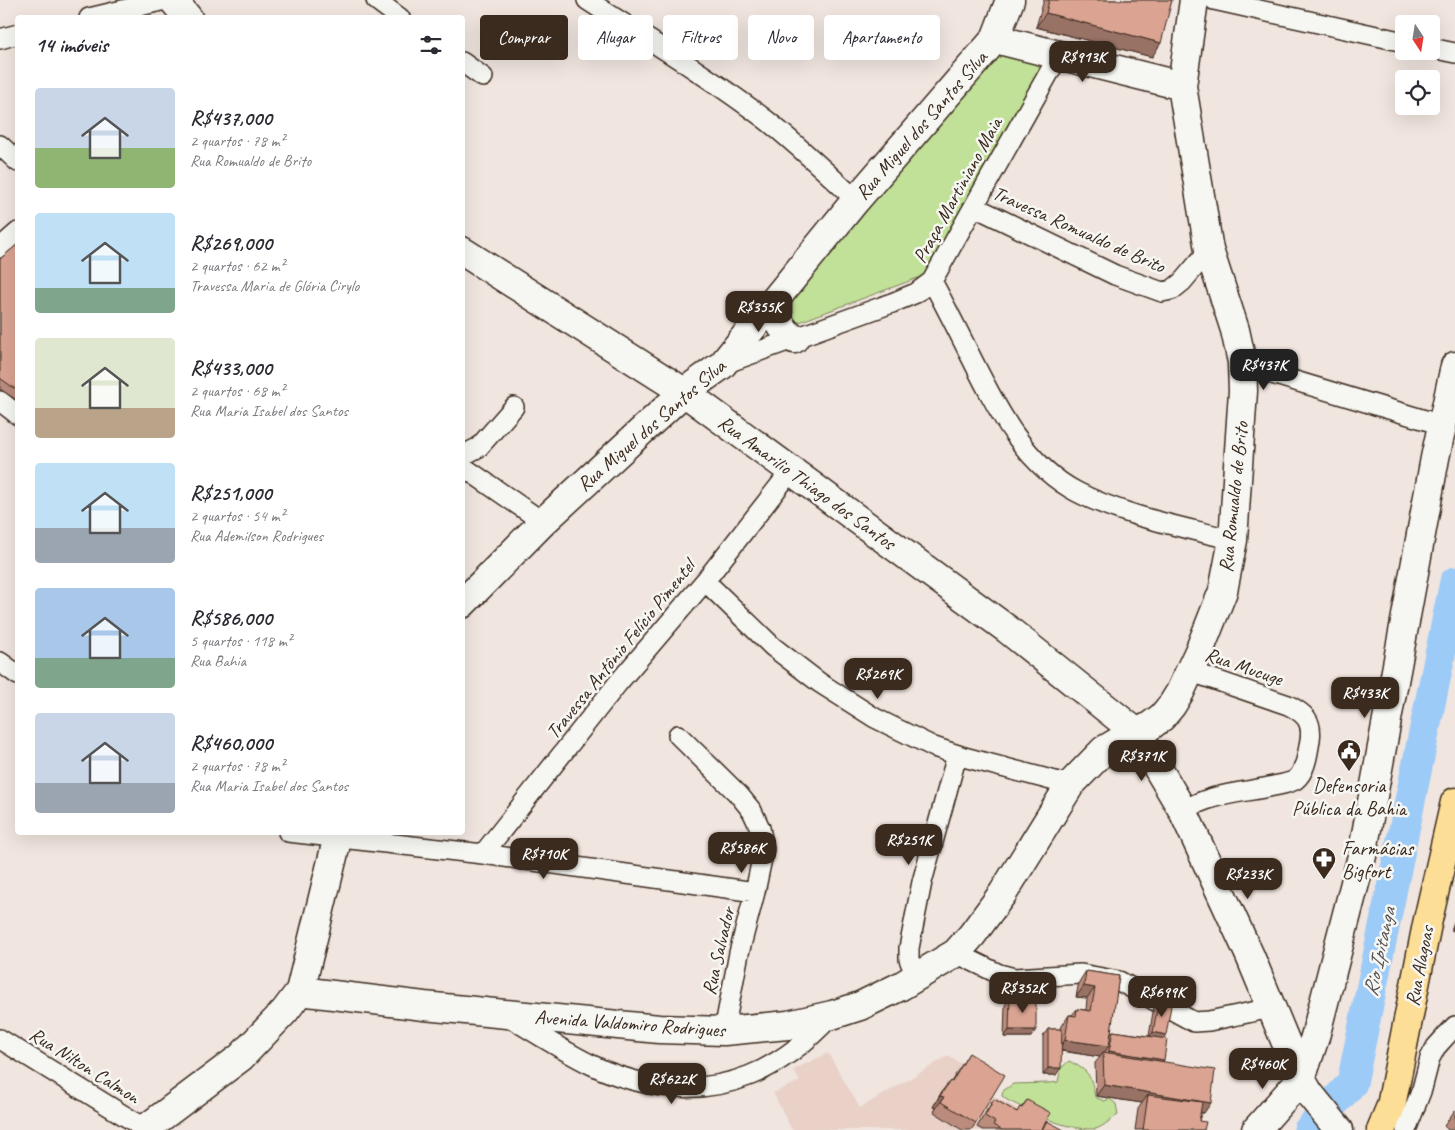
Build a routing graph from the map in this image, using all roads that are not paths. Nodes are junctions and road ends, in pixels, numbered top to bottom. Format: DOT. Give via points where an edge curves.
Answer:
graph roads {
  1 [pos="165,0"];
  2 [pos="173,0"];
  3 [pos="376,0"];
  4 [pos="588,0"];
  5 [pos="1010,0"];
  6 [pos="1194,0"];
  7 [pos="1214,0"];
  8 [pos="102,15"];
  9 [pos="186,15"];
  10 [pos="396,15"];
  11 [pos="995,39"];
  12 [pos="1395,40"];
  13 [pos="1440,50"];
  14 [pos="1455,53"];
  15 [pos="1059,55"];
  16 [pos="465,64"];
  17 [pos="483,77"];
  18 [pos="1182,86"];
  19 [pos="0,145"];
  20 [pos="15,159"];
  21 [pos="856,200"];
  22 [pos="975,207"];
  23 [pos="15,235"];
  24 [pos="0,248"];
  25 [pos="1208,250"];
  26 [pos="465,253"];
  27 [pos="932,281"];
  28 [pos="775,300"];
  29 [pos="794,339"];
  30 [pos="722,365"];
  31 [pos="1242,365"];
  32 [pos="1455,366"];
  33 [pos="684,392"];
  34 [pos="0,402"];
  35 [pos="514,407"];
  36 [pos="15,413"];
  37 [pos="1442,425"];
  38 [pos="465,454"];
  39 [pos="465,468"];
  40 [pos="791,472"];
  41 [pos="543,522"];
  42 [pos="1233,540"];
  43 [pos="705,581"];
  44 [pos="465,601"];
  45 [pos="0,662"];
  46 [pos="1189,670"];
  47 [pos="15,673"];
  48 [pos="1137,733"];
  49 [pos="678,734"];
  50 [pos="957,755"];
  51 [pos="1070,785"];
  52 [pos="1455,802"];
  53 [pos="1183,810"];
  54 [pos="326,835"];
  55 [pos="338,836"];
  56 [pos="483,854"];
  57 [pos="755,892"];
  58 [pos="956,953"];
  59 [pos="916,977"];
  60 [pos="300,991"];
  61 [pos="1271,1008"];
  62 [pos="501,1013"];
  63 [pos="832,1015"];
  64 [pos="1455,1026"];
  65 [pos="724,1031"];
  66 [pos="2,1045"];
  67 [pos="1305,1086"];
  68 [pos="145,1130"];
  69 [pos="1256,1130"];
  70 [pos="1339,1130"];
  71 [pos="1381,1130"];
  72 [pos="1406,1130"];
  1 -- 8 [label="street"];
  2 -- 9 [label="street"];
  3 -- 10 [label="street"];
  4 -- 21 [label="street" via="763,118"];
  5 -- 11 [label="street, Rua Miguel dos Santos Silva"];
  6 -- 18 [label="street, Rua Romualdo de Brito"];
  7 -- 12 [label="street"];
  11 -- 15 [label="street"];
  11 -- 21 [label="street, Rua Miguel dos Santos Silva"];
  13 -- 14 [label="street"];
  15 -- 18 [label="street"];
  15 -- 22 [label="street, Praça Martiniano Maia"];
  16 -- 17 [label="street"];
  18 -- 25 [label="street, Rua Romualdo de Brito"];
  19 -- 20 [label="street"];
  21 -- 28 [label="street, Rua Miguel dos Santos Silva"];
  22 -- 25 [label="street, Travessa Romualdo de Brito" via="1115,275 1162,292 1172,290 1182,282"];
  22 -- 27 [label="street, Praça Martiniano Maia"];
  23 -- 24 [label="street"];
  25 -- 31 [label="street, Rua Romualdo de Brito" via="1235,330"];
  26 -- 33 [label="street, Rua Amarilio Thiago dos Santos"];
  27 -- 29 [label="street, Praça Martiniano Maia" via="916,293"];
  27 -- 42 [label="street" via="1005,421 1025,449 1048,472 1076,492 1117,508"];
  28 -- 29 [label="street" via="778,322"];
  28 -- 30 [label="street, Rua Miguel dos Santos Silva"];
  29 -- 30 [label="street, Praça Martiniano Maia"];
  30 -- 33 [label="street, Rua Miguel dos Santos Silva"];
  31 -- 37 [label="street"];
  31 -- 42 [label="street, Rua Romualdo de Brito"];
  32 -- 37 [label="street"];
  33 -- 40 [label="street, Rua Amarilio Thiago dos Santos"];
  33 -- 41 [label="street, Rua Miguel dos Santos Silva"];
  34 -- 36 [label="street"];
  35 -- 38 [label="street" via="479,447"];
  37 -- 67 [label="street" via="1362,856"];
  39 -- 41 [label="street"];
  40 -- 43 [label="street, Travessa Antônio Felício Pimentel"];
  40 -- 48 [label="street, Rua Amarilio Thiago dos Santos" via="1007,629"];
  41 -- 44 [label="street, Rua Miguel dos Santos Silva"];
  42 -- 46 [label="street, Rua Romualdo de Brito" via="1223,591"];
  43 -- 50 [label="street" via="773,647 820,683 875,718"];
  43 -- 56 [label="street, Travessa Antônio Felício Pimentel" via="618,683"];
  45 -- 47 [label="street"];
  46 -- 48 [label="street, Rua Romualdo de Brito" via="1180,692 1162,717"];
  46 -- 53 [label="street, Rua Mucuge" via="1301,712 1310,724 1311,738 1303,769 1295,779 1200,801"];
  48 -- 51 [label="street, Avenida Valdomiro Rodrigues" via="1104,750"];
  48 -- 53 [label="street"];
  49 -- 57 [label="street, Rua Salvador" via="752,811 760,828 764,849"];
  50 -- 51 [label="street"];
  50 -- 59 [label="street" via="922,882 909,948 909,959"];
  51 -- 58 [label="street, Avenida Valdomiro Rodrigues" via="1003,893"];
  52 -- 71 [label="main road, Rua Alagoas" via="1391,1106"];
  53 -- 61 [label="street"];
  54 -- 55 [label="street"];
  55 -- 56 [label="street"];
  55 -- 60 [label="street"];
  56 -- 57 [label="street"];
  57 -- 65 [label="street, Rua Salvador"];
  58 -- 59 [label="street, Avenida Valdomiro Rodrigues"];
  58 -- 61 [label="street" via="1014,978 1081,974 1119,981 1194,1022 1209,1022"];
  59 -- 63 [label="street, Avenida Valdomiro Rodrigues" via="860,1006"];
  60 -- 62 [label="street, Avenida Valdomiro Rodrigues"];
  60 -- 68 [label="street" via="241,1057"];
  61 -- 67 [label="street"];
  62 -- 63 [label="street" via="592,1065 630,1080 673,1088 703,1088 735,1082 760,1071 777,1063"];
  62 -- 65 [label="street, Avenida Valdomiro Rodrigues" via="659,1029"];
  63 -- 65 [label="street, Avenida Valdomiro Rodrigues" via="788,1025"];
  64 -- 72 [label="street" via="1430,1058"];
  66 -- 68 [label="street, Rua Nilton Calmon"];
  67 -- 69 [label="street"];
  67 -- 70 [label="street"];
}
